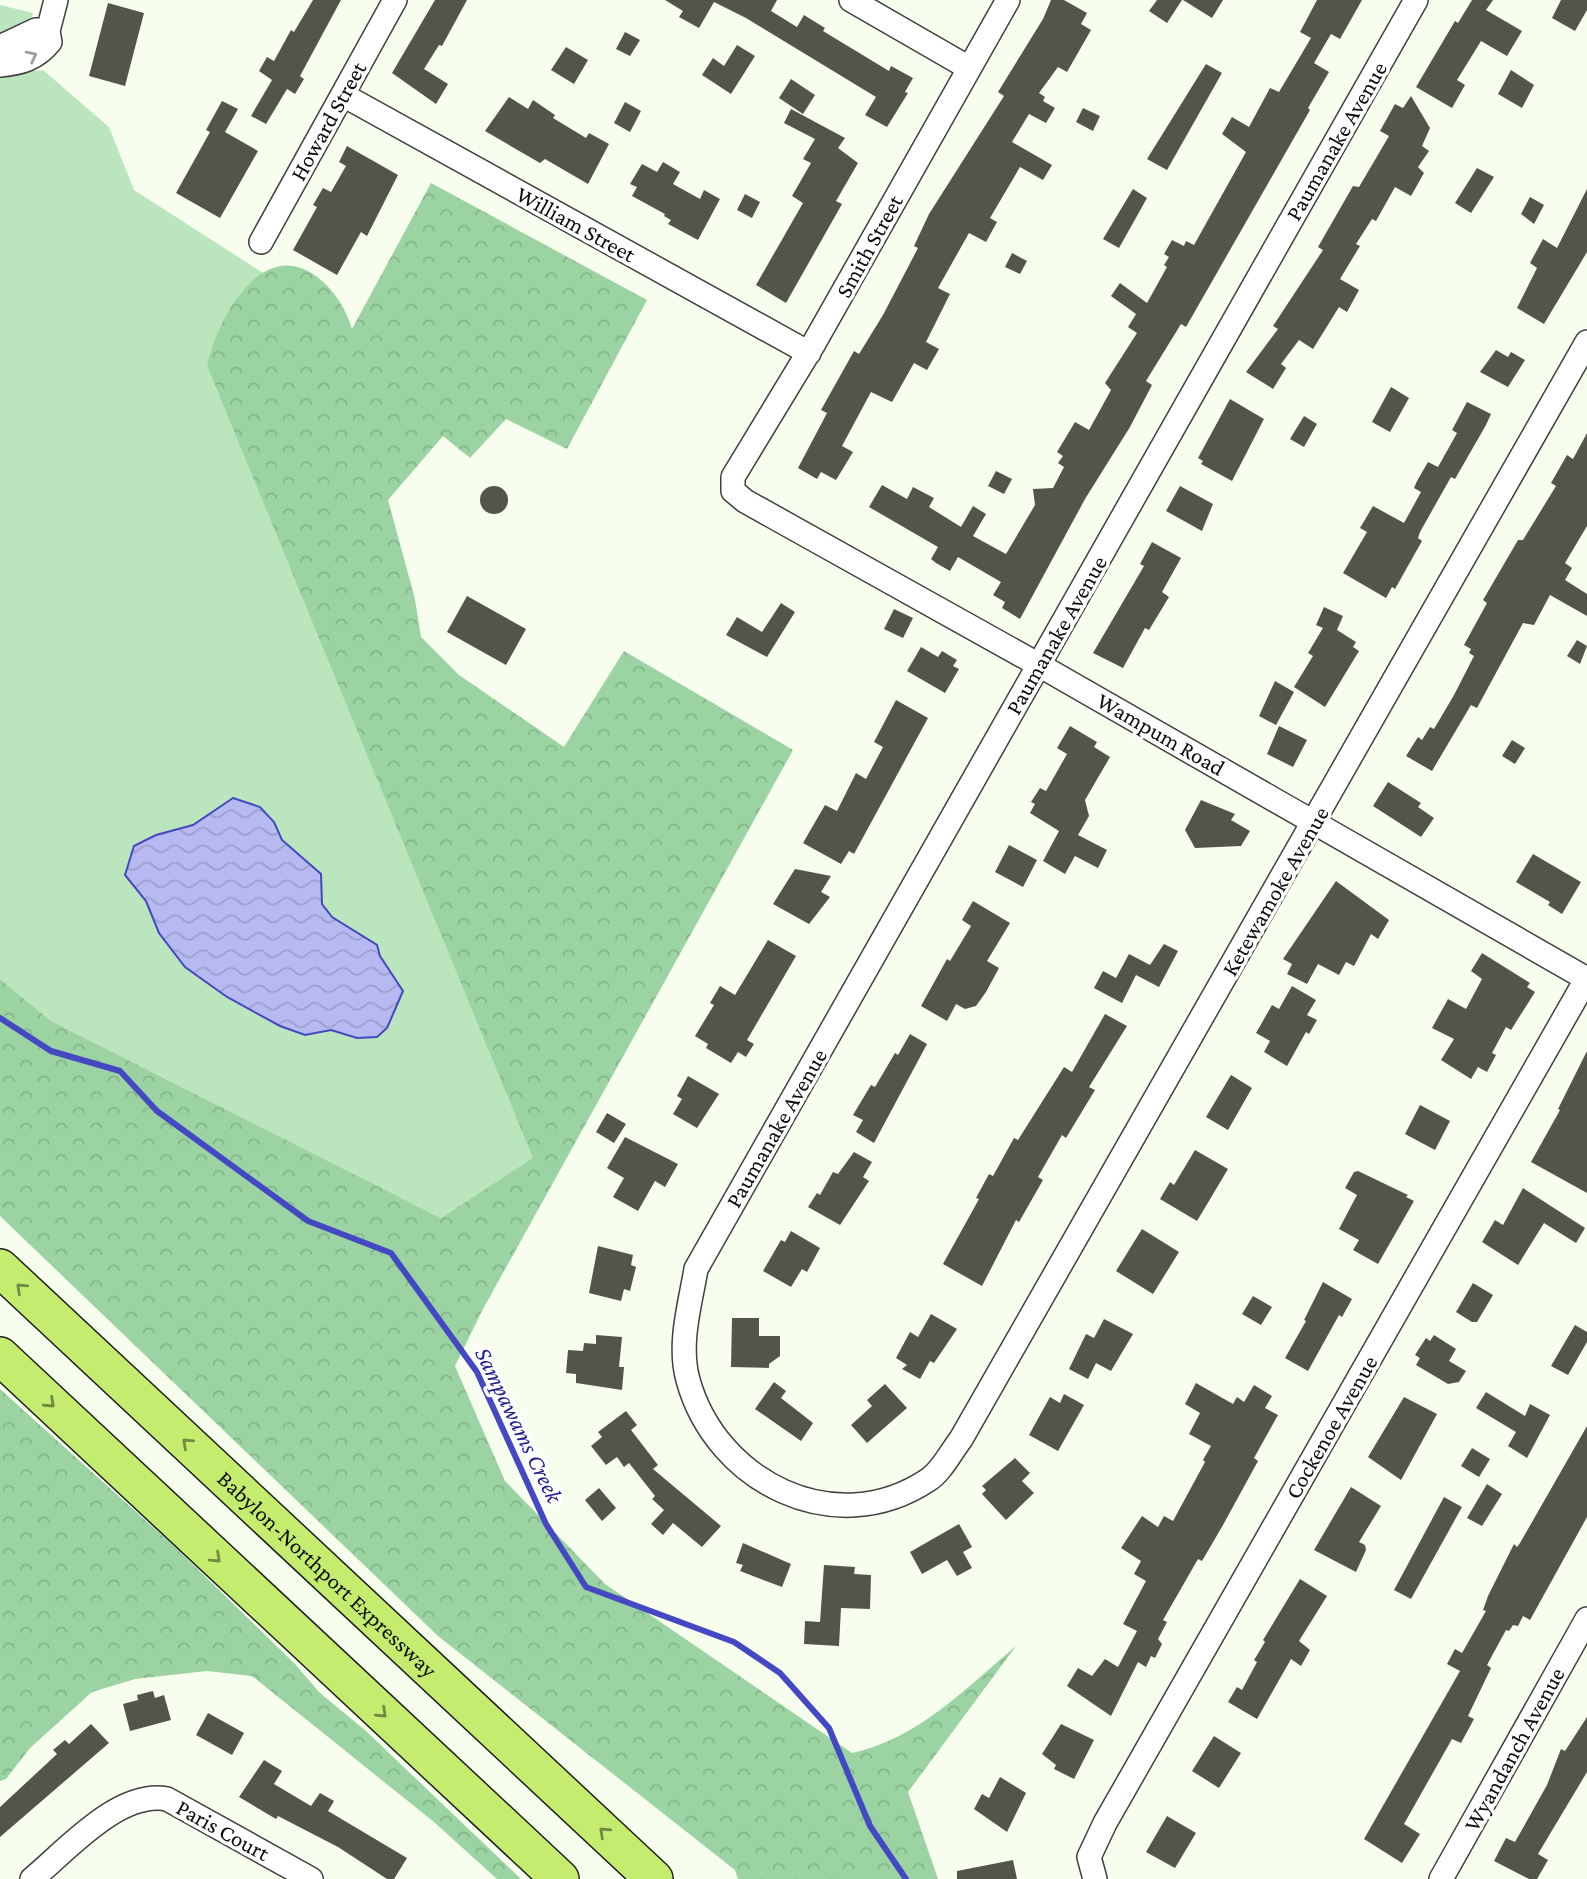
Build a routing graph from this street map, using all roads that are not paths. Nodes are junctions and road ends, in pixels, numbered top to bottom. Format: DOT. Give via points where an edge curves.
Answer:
graph roads {
  1 [pos="56,0"];
  2 [pos="395,0"];
  3 [pos="851,0"];
  4 [pos="1008,0"];
  5 [pos="1416,0"];
  6 [pos="48,30"];
  7 [pos="0,47"];
  8 [pos="0,65"];
  9 [pos="969,68"];
  10 [pos="343,95"];
  11 [pos="261,242"];
  12 [pos="1587,342"];
  13 [pos="808,352"];
  14 [pos="733,491"];
  15 [pos="1039,665"];
  16 [pos="1314,822"];
  17 [pos="1587,979"];
  18 [pos="0,1268"];
  19 [pos="0,1356"];
  20 [pos="961,1439"];
  21 [pos="1587,1619"];
  22 [pos="32,1879"];
  23 [pos="311,1879"];
  24 [pos="560,1879"];
  25 [pos="654,1879"];
  26 [pos="1095,1879"];
  27 [pos="1441,1879"];
  1 -- 6 [label="street"];
  2 -- 10 [label="street, Howard Street"];
  3 -- 9 [label="street"];
  4 -- 9 [label="street, Smith Street"];
  5 -- 15 [label="street, Paumanake Avenue"];
  6 -- 7 [label="street" via="36,30"];
  8 -- 6 [label="street, one-way" via="39,55 50,42"];
  9 -- 13 [label="street, Smith Street"];
  10 -- 11 [label="street, Howard Street"];
  10 -- 13 [label="street, William Street"];
  12 -- 16 [label="street, Ketewamoke Avenue"];
  13 -- 14 [label="street, Smith Street" via="733,477"];
  14 -- 15 [label="street, Wampum Road"];
  15 -- 16 [label="street, Wampum Road"];
  15 -- 20 [label="street, Paumanake Avenue" via="696,1269 684,1339 687,1377 695,1400 727,1454 769,1487 845,1506 891,1501 930,1479"];
  16 -- 17 [label="street, Wampum Road"];
  16 -- 20 [label="street, Ketewamoke Avenue"];
  17 -- 26 [label="street, Cockenoe Avenue" via="1105,1823 1089,1857"];
  25 -- 18 [label="main road, Babylon-Northport Expressway, one-way"];
  19 -- 24 [label="main road, one-way"];
  21 -- 27 [label="street, Wyandanch Avenue"];
  22 -- 23 [label="street, Paris Court" via="111,1814 132,1801 154,1797 167,1799"];
}
